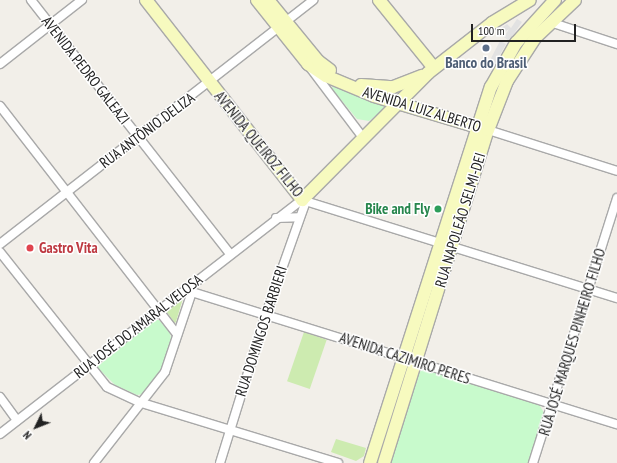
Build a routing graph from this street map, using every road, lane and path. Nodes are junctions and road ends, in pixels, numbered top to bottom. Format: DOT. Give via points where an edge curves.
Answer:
graph roads {
  1 [pos="31,0"];
  2 [pos="82,0"];
  3 [pos="146,0"];
  4 [pos="257,0"];
  5 [pos="268,0"];
  6 [pos="313,0"];
  7 [pos="379,0"];
  8 [pos="530,0"];
  9 [pos="555,0"];
  10 [pos="575,0"];
  11 [pos="550,22"];
  12 [pos="50,24"];
  13 [pos="282,25"];
  14 [pos="617,44"];
  15 [pos="0,64"];
  16 [pos="308,64"];
  17 [pos="431,71"];
  18 [pos="209,82"];
  19 [pos="402,85"];
  20 [pos="401,103"];
  21 [pos="0,106"];
  22 [pos="482,129"];
  23 [pos="138,136"];
  24 [pos="364,139"];
  25 [pos="617,171"];
  26 [pos="66,192"];
  27 [pos="617,198"];
  28 [pos="304,200"];
  29 [pos="299,217"];
  30 [pos="276,218"];
  31 [pos="446,243"];
  32 [pos="0,244"];
  33 [pos="0,252"];
  34 [pos="230,254"];
  35 [pos="588,288"];
  36 [pos="191,290"];
  37 [pos="617,298"];
  38 [pos="159,311"];
  39 [pos="266,314"];
  40 [pos="177,334"];
  41 [pos="403,358"];
  42 [pos="415,363"];
  43 [pos="87,366"];
  44 [pos="0,397"];
  45 [pos="142,403"];
  46 [pos="552,403"];
  47 [pos="17,420"];
  48 [pos="617,424"];
  49 [pos="229,430"];
  50 [pos="0,434"];
  51 [pos="94,463"];
  52 [pos="220,463"];
  53 [pos="338,463"];
  54 [pos="370,463"];
  55 [pos="384,463"];
  56 [pos="534,463"];
  1 -- 12 [label="street, AVENIDA PEDRO GALEAZI"];
  2 -- 12 [label="street"];
  3 -- 18 [label="main road, AVENIDA QUEIROZ FILHO"];
  4 -- 13 [label="main road, AVENIDA LUIZ ALBERTO"];
  5 -- 13 [label="main road, AVENIDA LUIZ ALBERTO"];
  6 -- 13 [label="street, RUA ANTÔNIO DELIZA"];
  7 -- 17 [label="main road"];
  8 -- 17 [label="main road, RUA JOSÉ DO AMARAL VELOSA" via="492,22"];
  9 -- 22 [label="main road, RUA NAPOLEÃO SELMI-DEI" via="534,21 500,67"];
  10 -- 11 [label="main road, RUA NAPOLEÃO SELMI-DEI"];
  11 -- 14 [label="street"];
  11 -- 22 [label="main road, RUA NAPOLEÃO SELMI-DEI" via="522,56"];
  12 -- 15 [label="street"];
  12 -- 23 [label="street, AVENIDA PEDRO GALEAZI"];
  13 -- 16 [label="main road, AVENIDA LUIZ ALBERTO"];
  13 -- 18 [label="street, RUA ANTÔNIO DELIZA"];
  13 -- 19 [label="main road, AVENIDA LUIZ ALBERTO" via="318,61 349,82 370,87"];
  16 -- 20 [label="main road, AVENIDA LUIZ ALBERTO" via="336,81"];
  16 -- 24 [label="street"];
  17 -- 19 [label="main road, RUA JOSÉ DO AMARAL VELOSA"];
  17 -- 20 [label="main road, RUA JOSÉ DO AMARAL VELOSA"];
  18 -- 23 [label="street, RUA ANTÔNIO DELIZA"];
  18 -- 28 [label="main road, AVENIDA QUEIROZ FILHO"];
  20 -- 22 [label="main road, AVENIDA LUIZ ALBERTO"];
  20 -- 24 [label="main road, RUA JOSÉ DO AMARAL VELOSA"];
  21 -- 26 [label="street"];
  22 -- 25 [label="street, AVENIDA LUIZ ALBERTO"];
  22 -- 31 [label="main road, RUA NAPOLEÃO SELMI-DEI"];
  23 -- 26 [label="street, RUA ANTÔNIO DELIZA"];
  23 -- 34 [label="street, AVENIDA PEDRO GALEAZI"];
  24 -- 28 [label="main road, RUA JOSÉ DO AMARAL VELOSA"];
  26 -- 32 [label="street, RUA ANTÔNIO DELIZA"];
  26 -- 38 [label="street"];
  27 -- 35 [label="street, RUA JOSÉ MARQUES PINHEIRO FILHO"];
  28 -- 29 [label="street, RUA DOMINGOS BARBIERI"];
  28 -- 30 [label="street, RUA JOSÉ DO AMARAL VELOSA"];
  28 -- 31 [label="street, AVENIDA QUEIROZ FILHO"];
  29 -- 30 [label="street"];
  29 -- 39 [label="street, RUA DOMINGOS BARBIERI"];
  30 -- 34 [label="street, RUA JOSÉ DO AMARAL VELOSA"];
  31 -- 35 [label="street, AVENIDA QUEIROZ FILHO"];
  31 -- 41 [label="main road, RUA NAPOLEÃO SELMI-DEI"];
  31 -- 42 [label="main road, RUA NAPOLEÃO SELMI-DEI"];
  33 -- 43 [label="street"];
  34 -- 36 [label="street, RUA JOSÉ DO AMARAL VELOSA"];
  35 -- 37 [label="street, AVENIDA QUEIROZ FILHO"];
  35 -- 46 [label="street, RUA JOSÉ MARQUES PINHEIRO FILHO"];
  36 -- 38 [label="street, RUA JOSÉ DO AMARAL VELOSA"];
  36 -- 39 [label="street, AVENIDA CAZIMIRO PERES"];
  36 -- 40 [label="street"];
  38 -- 40 [label="street"];
  38 -- 43 [label="street, RUA JOSÉ DO AMARAL VELOSA"];
  39 -- 41 [label="street, AVENIDA CAZIMIRO PERES"];
  39 -- 49 [label="street, RUA DOMINGOS BARBIERI"];
  40 -- 45 [label="street" via="165,372"];
  41 -- 42 [label="street, AVENIDA CAZIMIRO PERES"];
  41 -- 54 [label="main road, RUA NAPOLEÃO SELMI-DEI"];
  42 -- 46 [label="street, AVENIDA CAZIMIRO PERES"];
  42 -- 55 [label="main road, RUA NAPOLEÃO SELMI-DEI"];
  43 -- 45 [label="street" via="107,387"];
  43 -- 47 [label="street, RUA JOSÉ DO AMARAL VELOSA"];
  44 -- 47 [label="street"];
  45 -- 49 [label="street"];
  45 -- 51 [label="street"];
  46 -- 48 [label="street, AVENIDA CAZIMIRO PERES"];
  46 -- 56 [label="street, RUA JOSÉ MARQUES PINHEIRO FILHO"];
  47 -- 50 [label="street, RUA JOSÉ DO AMARAL VELOSA"];
  49 -- 52 [label="street, RUA DOMINGOS BARBIERI"];
  49 -- 53 [label="street"];
}
